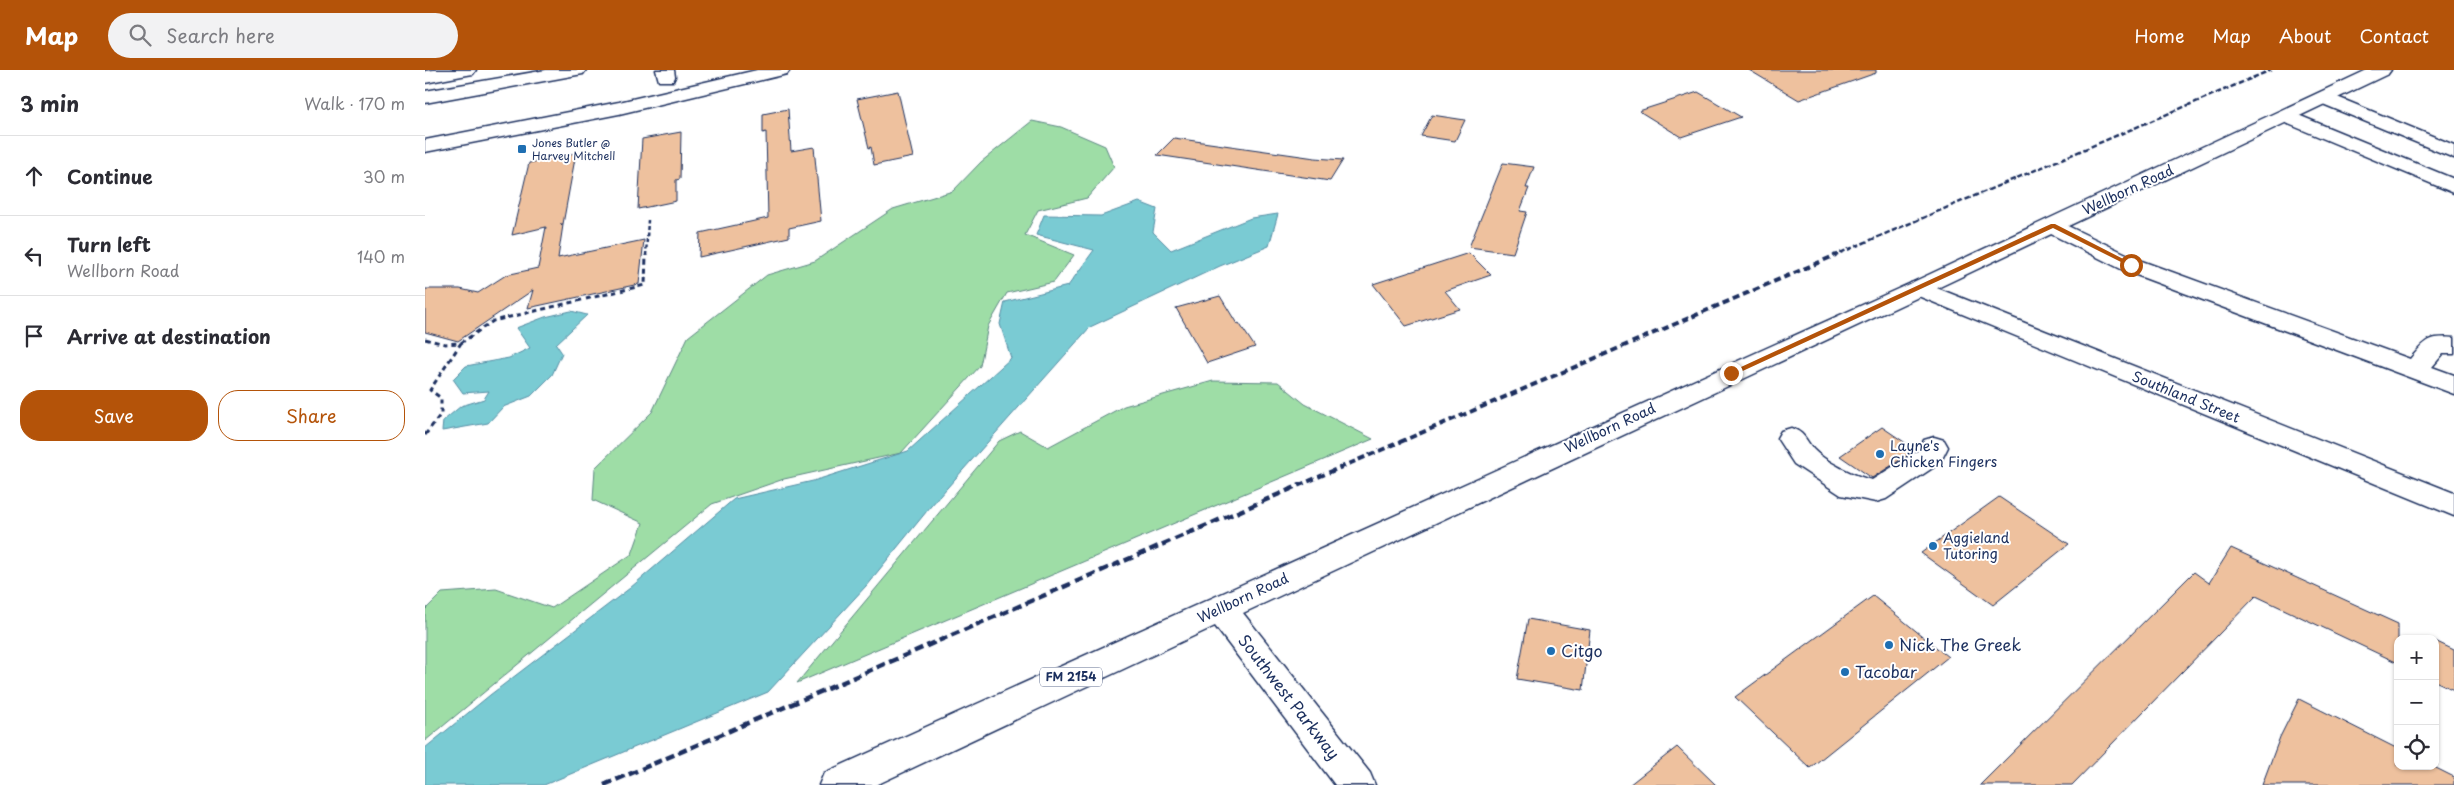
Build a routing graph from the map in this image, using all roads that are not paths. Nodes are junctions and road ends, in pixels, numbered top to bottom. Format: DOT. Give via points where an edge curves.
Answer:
graph roads {
  1 [pos="467,70"];
  2 [pos="577,70"];
  3 [pos="781,70"];
  4 [pos="2383,70"];
  5 [pos="425,77"];
  6 [pos="425,97"];
  7 [pos="2325,98"];
  8 [pos="2286,116"];
  9 [pos="425,146"];
  10 [pos="2454,152"];
  11 [pos="2454,187"];
  12 [pos="2053,226"];
  13 [pos="1919,288"];
  14 [pos="2454,346"];
  15 [pos="2415,370"];
  16 [pos="2454,385"];
  17 [pos="1791,438"];
  18 [pos="1934,447"];
  19 [pos="2454,506"];
  20 [pos="1220,608"];
  21 [pos="837,785"];
  22 [pos="1357,785"];
  1 -- 5 [label="main road"];
  2 -- 6 [label="main road"];
  3 -- 9 [label="main road" via="619,108"];
  4 -- 7 [label="main road, Wellborn Road / FM 2154"];
  7 -- 8 [label="main road, Wellborn Road / FM 2154"];
  7 -- 10 [label="main road"];
  8 -- 11 [label="main road"];
  8 -- 12 [label="main road, Wellborn Road / FM 2154"];
  12 -- 13 [label="main road, Wellborn Road / FM 2154"];
  12 -- 15 [label="main road" via="2131,265"];
  13 -- 19 [label="main road, Southland Street"];
  13 -- 20 [label="main road, Wellborn Road / FM 2154"];
  14 -- 15 [label="main road" via="2436,345"];
  15 -- 16 [label="main road"];
  17 -- 18 [label="main road" via="1804,456 1851,487 1876,491 1930,456"];
  20 -- 21 [label="main road, Wellborn Road / FM 2154"];
  20 -- 22 [label="main road, Southwest Parkway"];
}
